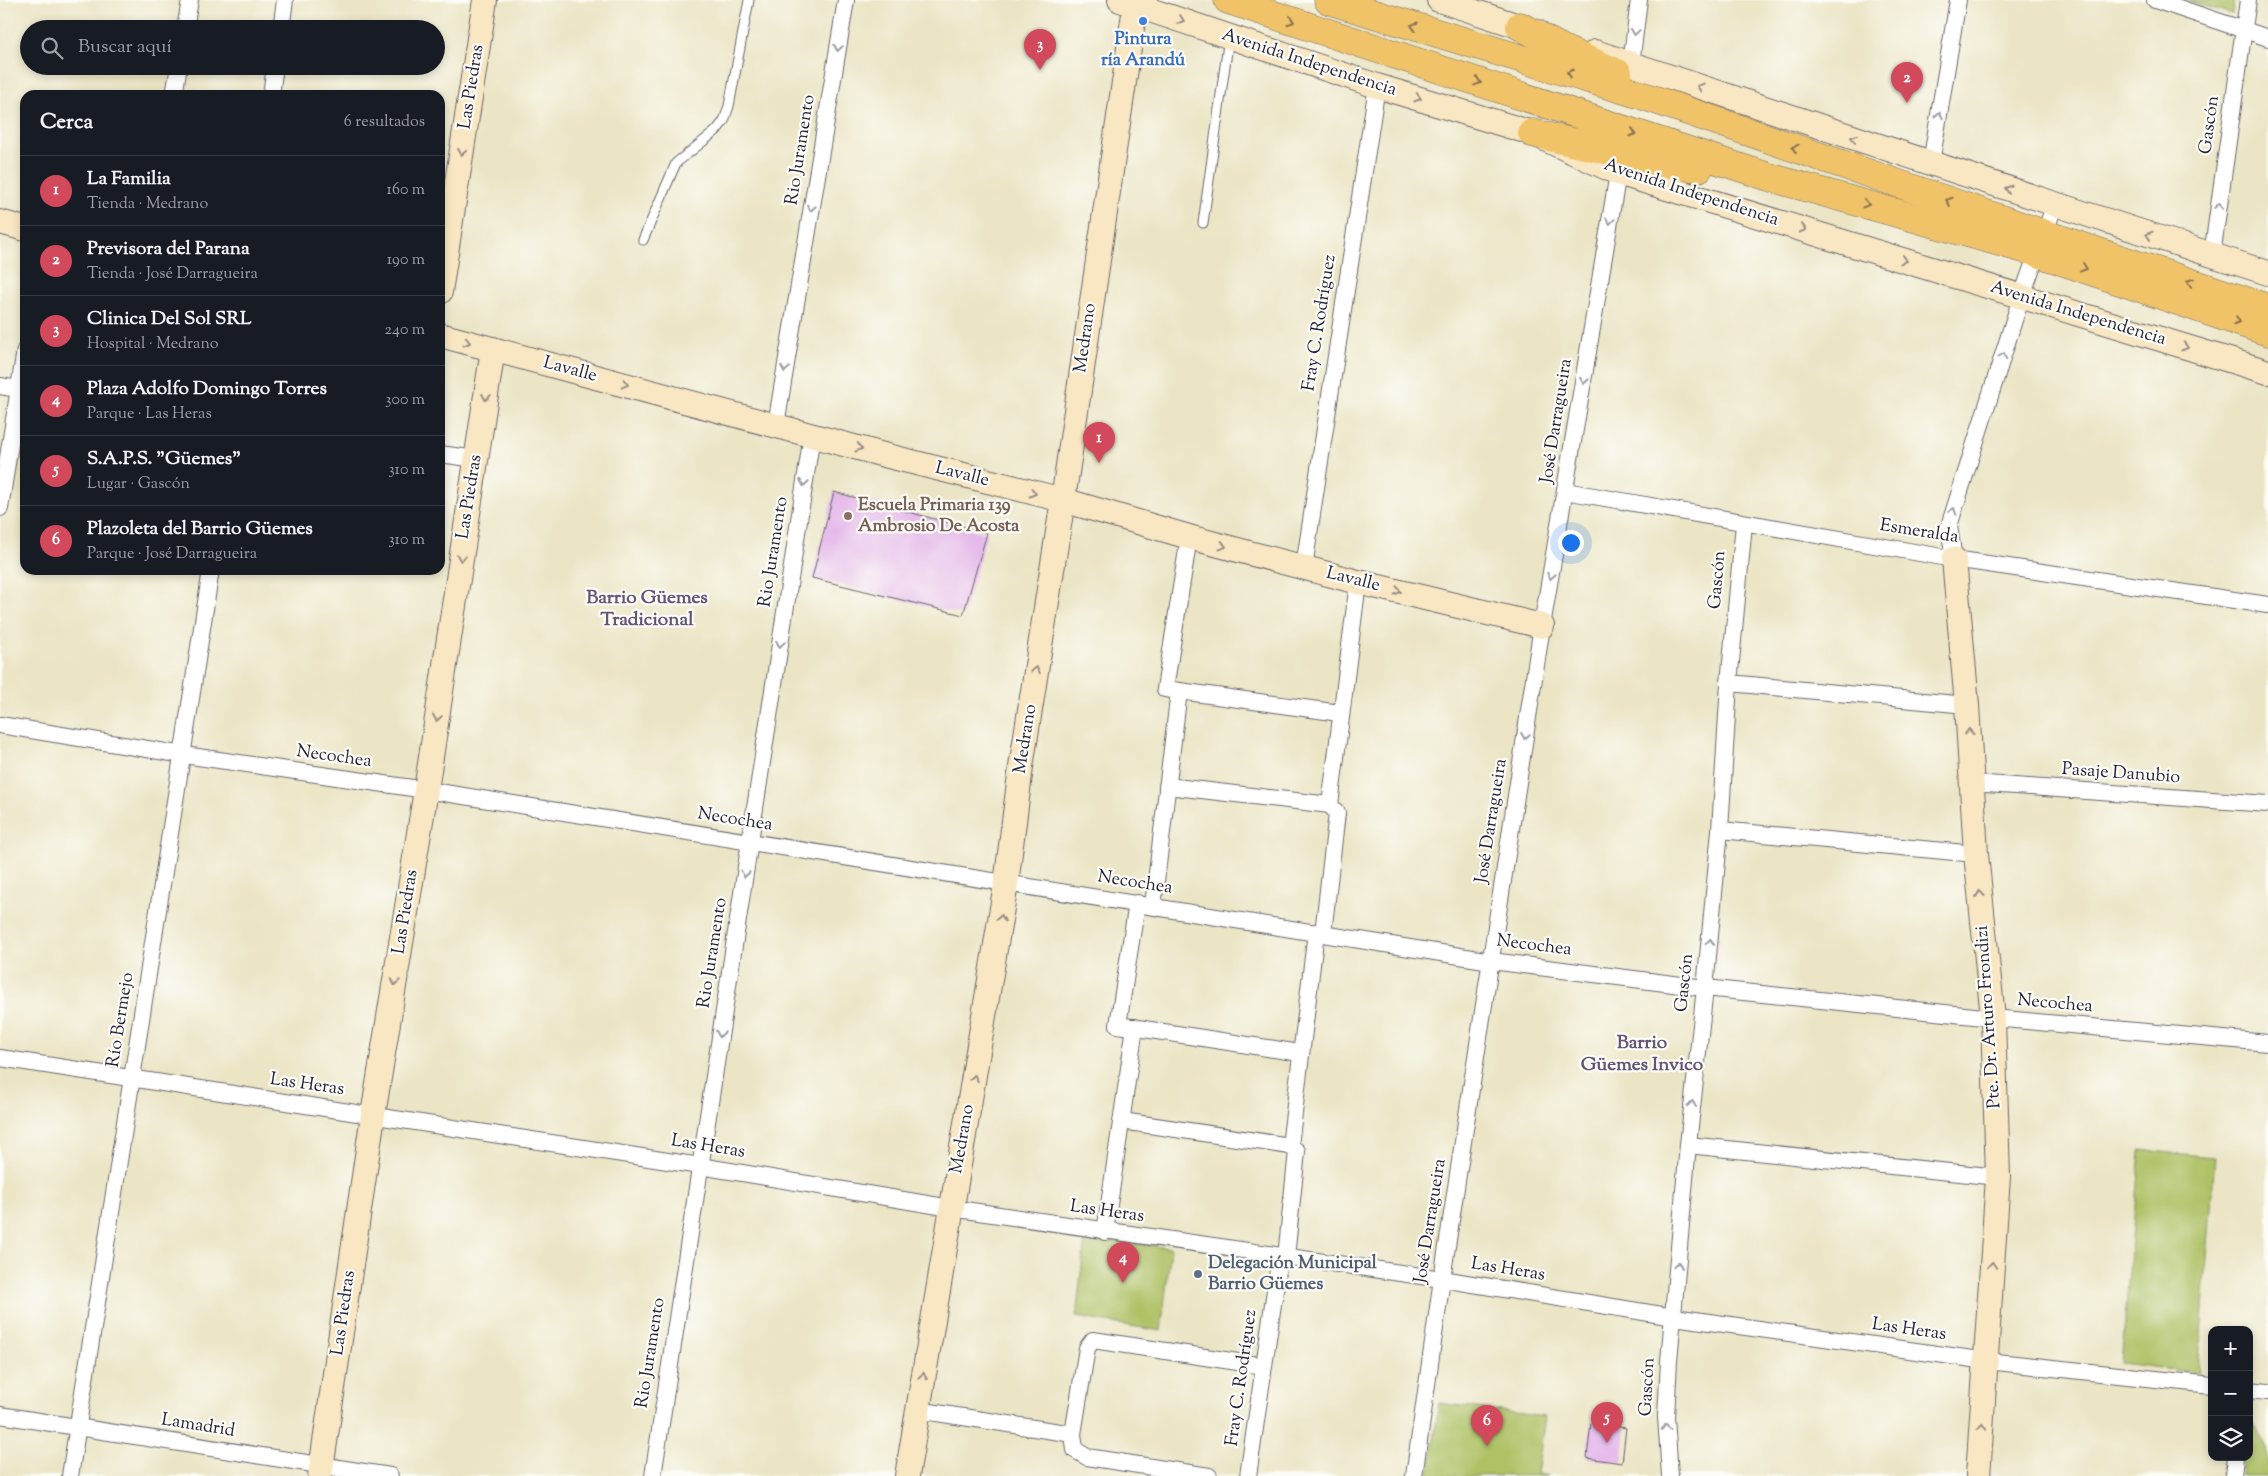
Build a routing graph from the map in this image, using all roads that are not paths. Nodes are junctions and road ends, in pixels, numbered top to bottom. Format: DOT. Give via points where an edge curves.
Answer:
graph roads {
  1 [pos="190,0"];
  2 [pos="285,0"];
  3 [pos="486,0"];
  4 [pos="748,0"];
  5 [pos="846,0"];
  6 [pos="1228,0"];
  7 [pos="1328,0"];
  8 [pos="1439,0"];
  9 [pos="1639,0"];
  10 [pos="1958,0"];
  11 [pos="2155,0"];
  12 [pos="2248,0"];
  13 [pos="1130,2"];
  14 [pos="187,20"];
  15 [pos="282,20"];
  16 [pos="1520,26"];
  17 [pos="2243,30"];
  18 [pos="1229,37"];
  19 [pos="2268,38"];
  20 [pos="1631,64"];
  21 [pos="177,75"];
  22 [pos="274,75"];
  23 [pos="1376,86"];
  24 [pos="175,90"];
  25 [pos="272,90"];
  26 [pos="1532,132"];
  27 [pos="1749,132"];
  28 [pos="1931,163"];
  29 [pos="1618,173"];
  30 [pos="1769,177"];
  31 [pos="2055,204"];
  32 [pos="0,222"];
  33 [pos="1203,223"];
  34 [pos="20,228"];
  35 [pos="644,240"];
  36 [pos="2041,243"];
  37 [pos="2212,255"];
  38 [pos="445,260"];
  39 [pos="2268,273"];
  40 [pos="2021,298"];
  41 [pos="2268,308"];
  42 [pos="2268,332"];
  43 [pos="445,336"];
  44 [pos="493,349"];
  45 [pos="2268,372"];
  46 [pos="0,386"];
  47 [pos="20,389"];
  48 [pos="20,395"];
  49 [pos="776,425"];
  50 [pos="812,435"];
  51 [pos="445,455"];
  52 [pos="476,459"];
  53 [pos="1565,492"];
  54 [pos="1063,500"];
  55 [pos="0,508"];
  56 [pos="1744,524"];
  57 [pos="1189,537"];
  58 [pos="1954,559"];
  59 [pos="1304,567"];
  60 [pos="210,575"];
  61 [pos="1358,582"];
  62 [pos="2268,605"];
  63 [pos="1542,626"];
  64 [pos="1729,683"];
  65 [pos="1179,691"];
  66 [pos="1967,704"];
  67 [pos="1340,713"];
  68 [pos="0,726"];
  69 [pos="184,755"];
  70 [pos="1972,783"];
  71 [pos="1167,786"];
  72 [pos="426,790"];
  73 [pos="2268,804"];
  74 [pos="1330,805"];
  75 [pos="1720,830"];
  76 [pos="750,843"];
  77 [pos="1976,854"];
  78 [pos="1006,884"];
  79 [pos="1145,905"];
  80 [pos="1319,932"];
  81 [pos="1491,961"];
  82 [pos="1705,988"];
  83 [pos="1993,1018"];
  84 [pos="1135,1028"];
  85 [pos="2268,1043"];
  86 [pos="1300,1053"];
  87 [pos="0,1058"];
  88 [pos="132,1079"];
  89 [pos="373,1115"];
  90 [pos="1122,1121"];
  91 [pos="1688,1145"];
  92 [pos="1290,1146"];
  93 [pos="700,1166"];
  94 [pos="1998,1177"];
  95 [pos="952,1208"];
  96 [pos="1105,1232"];
  97 [pos="1283,1257"];
  98 [pos="1442,1279"];
  99 [pos="1674,1317"];
  100 [pos="1987,1361"];
  101 [pos="1264,1366"];
  102 [pos="2208,1385"];
  103 [pos="2253,1390"];
  104 [pos="2268,1392"];
  105 [pos="917,1410"];
  106 [pos="0,1415"];
  107 [pos="77,1428"];
  108 [pos="1073,1434"];
  109 [pos="2235,1461"];
  110 [pos="321,1471"];
  111 [pos="70,1476"];
  112 [pos="390,1476"];
  113 [pos="653,1476"];
  114 [pos="907,1476"];
  115 [pos="1209,1476"];
  116 [pos="1248,1476"];
  117 [pos="1414,1476"];
  118 [pos="1670,1476"];
  119 [pos="1978,1476"];
  120 [pos="2233,1476"];
  1 -- 14 [label="street"];
  2 -- 15 [label="street"];
  3 -- 38 [label="street, Las Piedras, one-way"];
  4 -- 35 [label="lane" via="724,120 704,142 676,163"];
  5 -- 49 [label="street, Rio Juramento, one-way"];
  6 -- 30 [label="highway, Avenida Independencia, one-way"];
  27 -- 7 [label="highway, Avenida Independencia, one-way" via="1638,94"];
  8 -- 16 [label="street"];
  9 -- 20 [label="street, one-way"];
  28 -- 10 [label="street, one-way"];
  11 -- 17 [label="street"];
  12 -- 17 [label="street, Gascón"];
  13 -- 18 [label="street, Avenida Independencia, one-way"];
  13 -- 54 [label="street, Medrano"];
  16 -- 20 [label="street"];
  16 -- 27 [label="highway" via="1565,50"];
  17 -- 19 [label="street"];
  37 -- 17 [label="street, Gascón, one-way"];
  18 -- 23 [label="street, Avenida Independencia"];
  18 -- 33 [label="lane"];
  28 -- 20 [label="street, one-way"];
  21 -- 24 [label="street"];
  22 -- 25 [label="street"];
  23 -- 26 [label="street, Avenida Independencia, one-way"];
  23 -- 59 [label="street, Fray C. Rodríguez"];
  26 -- 29 [label="street, Avenida Independencia"];
  26 -- 30 [label="highway" via="1668,164"];
  36 -- 27 [label="highway, Avenida Independencia, one-way"];
  31 -- 28 [label="street, one-way"];
  29 -- 40 [label="street, Avenida Independencia, one-way"];
  29 -- 53 [label="street, José Darragueira, one-way"];
  30 -- 36 [label="highway, Avenida Independencia, one-way"];
  31 -- 36 [label="street"];
  37 -- 31 [label="street, one-way"];
  32 -- 34 [label="street"];
  36 -- 40 [label="street"];
  41 -- 36 [label="highway, Avenida Independencia, one-way"];
  36 -- 42 [label="highway, Avenida Independencia, one-way"];
  37 -- 39 [label="street"];
  40 -- 45 [label="street, Avenida Independencia, one-way"];
  58 -- 40 [label="street, one-way" via="1948,526"];
  43 -- 44 [label="street, Lavalle, one-way"];
  44 -- 49 [label="street, Lavalle, one-way"];
  44 -- 52 [label="street, Las Piedras, one-way"];
  46 -- 47 [label="street"];
  48 -- 55 [label="street"];
  49 -- 50 [label="street, Lavalle"];
  50 -- 54 [label="street, Lavalle, one-way"];
  50 -- 76 [label="street, Rio Juramento, one-way"];
  51 -- 52 [label="street"];
  52 -- 72 [label="street, Las Piedras, one-way"];
  53 -- 56 [label="street, Esmeralda"];
  53 -- 63 [label="street, José Darragueira, one-way"];
  54 -- 57 [label="street, Lavalle"];
  78 -- 54 [label="street, Medrano, one-way"];
  56 -- 58 [label="street, Esmeralda"];
  56 -- 64 [label="street, Gascón"];
  57 -- 59 [label="street, Lavalle, one-way"];
  57 -- 65 [label="street" via="1165,689"];
  58 -- 62 [label="street, Esmeralda"];
  58 -- 66 [label="street, Pte. Dr. Arturo Frondizi"];
  59 -- 61 [label="street, Lavalle"];
  60 -- 69 [label="street, Río Bermejo"];
  61 -- 63 [label="street, Lavalle, one-way"];
  61 -- 67 [label="street"];
  63 -- 81 [label="street, José Darragueira, one-way"];
  64 -- 66 [label="street"];
  64 -- 75 [label="street, Gascón"];
  65 -- 67 [label="street"];
  65 -- 71 [label="street"];
  70 -- 66 [label="street, Pte. Dr. Arturo Frondizi, one-way"];
  67 -- 74 [label="street"];
  68 -- 69 [label="street, Necochea"];
  69 -- 72 [label="street, Necochea"];
  69 -- 88 [label="street, Río Bermejo"];
  70 -- 73 [label="street, Pasaje Danubio"];
  70 -- 77 [label="street, Pte. Dr. Arturo Frondizi"];
  71 -- 74 [label="street"];
  71 -- 79 [label="street"];
  72 -- 76 [label="street, Necochea"];
  72 -- 89 [label="street, Las Piedras, one-way"];
  74 -- 80 [label="street" via="1337,813"];
  75 -- 77 [label="street"];
  82 -- 75 [label="street, Gascón, one-way"];
  76 -- 78 [label="street, Necochea"];
  76 -- 93 [label="street, Rio Juramento, one-way"];
  83 -- 77 [label="street, Pte. Dr. Arturo Frondizi, one-way"];
  78 -- 79 [label="street, Necochea"];
  95 -- 78 [label="street, Medrano, one-way"];
  79 -- 80 [label="street, Necochea"];
  79 -- 84 [label="street" via="1118,1025"];
  80 -- 81 [label="street, Necochea"];
  80 -- 86 [label="street"];
  81 -- 82 [label="street, Necochea"];
  81 -- 98 [label="street, José Darragueira"];
  82 -- 83 [label="street, Necochea"];
  91 -- 82 [label="street, Gascón, one-way"];
  83 -- 85 [label="street, Necochea"];
  83 -- 94 [label="street, Pte. Dr. Arturo Frondizi"];
  84 -- 86 [label="street"];
  84 -- 90 [label="street"];
  86 -- 92 [label="street"];
  87 -- 88 [label="street, Las Heras"];
  88 -- 89 [label="street, Las Heras"];
  88 -- 107 [label="street, Río Bermejo"];
  89 -- 93 [label="street, Las Heras"];
  89 -- 110 [label="street, Las Piedras"];
  90 -- 92 [label="street"];
  90 -- 96 [label="street"];
  91 -- 94 [label="street"];
  99 -- 91 [label="street, Gascón, one-way"];
  92 -- 97 [label="street, Fray C. Rodríguez" via="1297,1151"];
  93 -- 95 [label="street, Las Heras"];
  93 -- 113 [label="street, Rio Juramento"];
  100 -- 94 [label="street, Pte. Dr. Arturo Frondizi, one-way"];
  95 -- 96 [label="street, Las Heras"];
  105 -- 95 [label="street, Medrano, one-way"];
  96 -- 97 [label="street, Las Heras"];
  97 -- 98 [label="street, Las Heras"];
  97 -- 101 [label="street, Fray C. Rodríguez"];
  98 -- 99 [label="street, Las Heras"];
  98 -- 117 [label="street, José Darragueira"];
  99 -- 100 [label="street, Las Heras"];
  118 -- 99 [label="street, Gascón, one-way" via="1666,1417"];
  100 -- 102 [label="street, Las Heras"];
  119 -- 100 [label="street, Pte. Dr. Arturo Frondizi, one-way"];
  101 -- 108 [label="street" via="1093,1340 1087,1348"];
  101 -- 116 [label="street, Fray C. Rodríguez"];
  103 -- 104 [label="street"];
  105 -- 108 [label="street"];
  105 -- 114 [label="street, Medrano"];
  106 -- 107 [label="street, Lamadrid"];
  107 -- 110 [label="street, Lamadrid"];
  107 -- 111 [label="street, Río Bermejo"];
  108 -- 115 [label="street" via="1075,1450 1087,1458"];
  109 -- 120 [label="street"];
  110 -- 112 [label="street, Lamadrid"];
}
